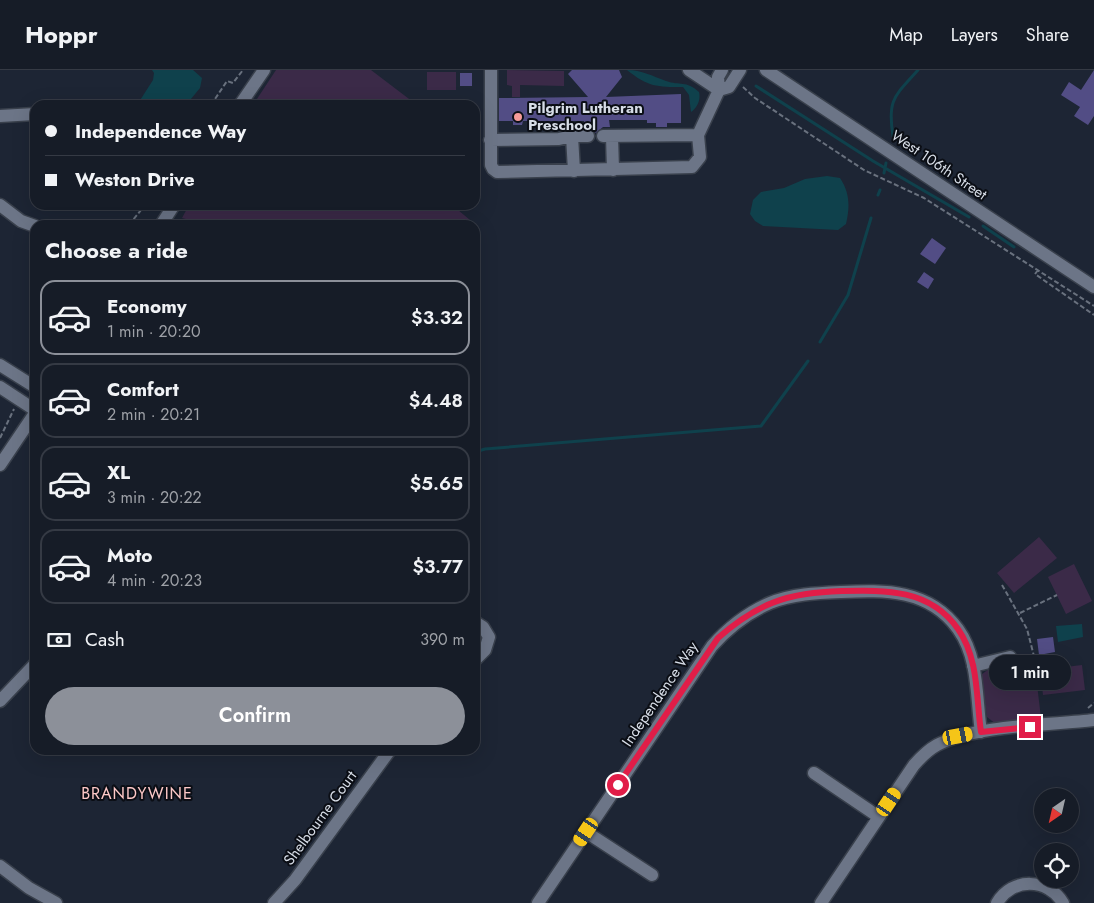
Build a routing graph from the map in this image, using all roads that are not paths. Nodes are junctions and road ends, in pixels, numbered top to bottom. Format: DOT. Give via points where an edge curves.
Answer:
graph roads {
  1 [pos="264,70"];
  2 [pos="491,70"];
  3 [pos="689,70"];
  4 [pos="722,70"];
  5 [pos="740,70"];
  6 [pos="766,70"];
  7 [pos="719,90"];
  8 [pos="243,100"];
  9 [pos="30,114"];
  10 [pos="0,116"];
  11 [pos="698,135"];
  12 [pos="572,136"];
  13 [pos="588,136"];
  14 [pos="490,140"];
  15 [pos="574,170"];
  16 [pos="613,170"];
  17 [pos="0,205"];
  18 [pos="30,224"];
  19 [pos="1094,287"];
  20 [pos="0,365"];
  21 [pos="30,385"];
  22 [pos="0,387"];
  23 [pos="30,408"];
  24 [pos="30,419"];
  25 [pos="0,465"];
  26 [pos="480,625"];
  27 [pos="480,655"];
  28 [pos="1010,657"];
  29 [pos="973,666"];
  30 [pos="30,669"];
  31 [pos="0,700"];
  32 [pos="1094,720"];
  33 [pos="981,732"];
  34 [pos="386,755"];
  35 [pos="814,773"];
  36 [pos="879,817"];
  37 [pos="586,832"];
  38 [pos="0,866"];
  39 [pos="652,875"];
  40 [pos="56,903"];
  41 [pos="274,903"];
  42 [pos="538,903"];
  43 [pos="821,903"];
  44 [pos="996,903"];
  45 [pos="1064,903"];
  1 -- 8 [label="street"];
  2 -- 14 [label="street"];
  3 -- 7 [label="street"];
  4 -- 7 [label="street" via="718,77"];
  5 -- 7 [label="street" via="729,86"];
  6 -- 19 [label="street, West 106th Street"];
  7 -- 11 [label="street"];
  9 -- 10 [label="street"];
  11 -- 16 [label="street" via="700,157 692,167"];
  11 -- 16 [label="street" via="608,136"];
  12 -- 13 [label="street"];
  12 -- 14 [label="street"];
  12 -- 15 [label="street"];
  14 -- 15 [label="street" via="491,165 497,172"];
  15 -- 16 [label="street"];
  17 -- 18 [label="street"];
  20 -- 21 [label="street"];
  22 -- 23 [label="street"];
  24 -- 25 [label="street"];
  26 -- 27 [label="street" via="489,637 486,650"];
  28 -- 29 [label="street"];
  29 -- 33 [label="street, Independence Way"];
  29 -- 37 [label="street, Independence Way" via="968,647 955,625 931,604 909,594 884,590 821,592 770,603 734,625 712,646"];
  30 -- 31 [label="street"];
  32 -- 33 [label="street"];
  33 -- 36 [label="street" via="948,740 927,752 914,765"];
  34 -- 41 [label="street, Shelbourne Court" via="295,880"];
  35 -- 36 [label="street"];
  36 -- 43 [label="street"];
  37 -- 39 [label="street"];
  37 -- 42 [label="street, Independence Way"];
  38 -- 40 [label="street"];
  44 -- 45 [label="street" via="1008,890 1030,884 1046,887"];
}
